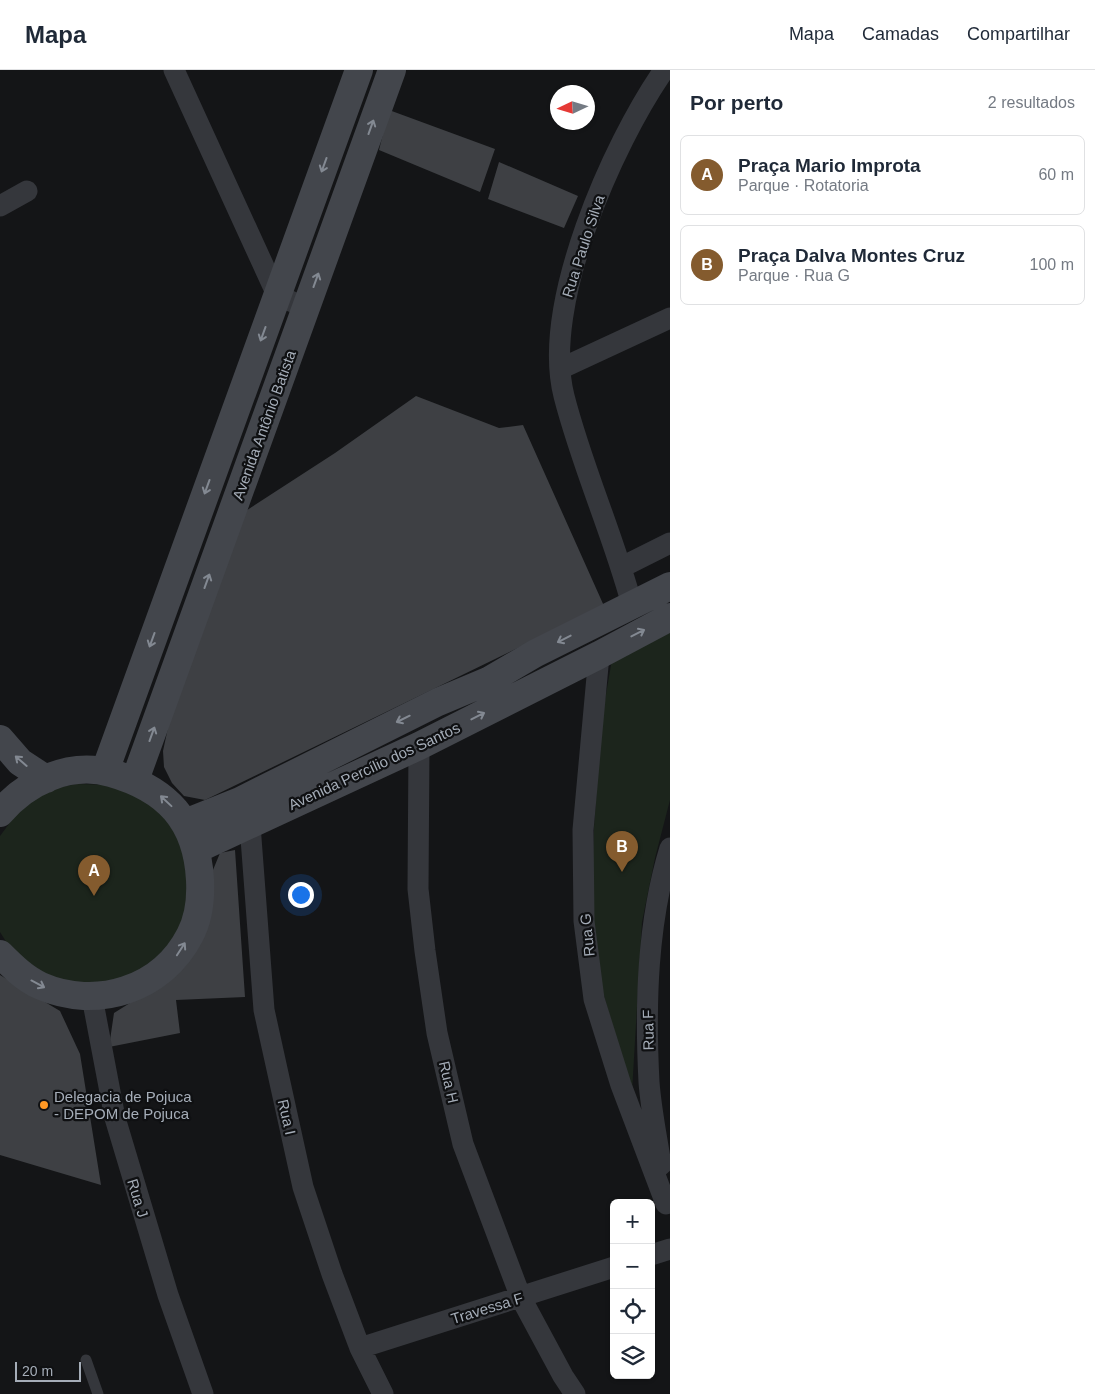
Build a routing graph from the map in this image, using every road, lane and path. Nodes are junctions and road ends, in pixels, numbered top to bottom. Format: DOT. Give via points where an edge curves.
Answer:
graph roads {
  1 [pos="174,70"];
  2 [pos="359,70"];
  3 [pos="392,70"];
  4 [pos="664,70"];
  5 [pos="27,191"];
  6 [pos="0,206"];
  7 [pos="277,295"];
  8 [pos="306,308"];
  9 [pos="670,318"];
  10 [pos="560,370"];
  11 [pos="670,543"];
  12 [pos="622,568"];
  13 [pos="670,586"];
  14 [pos="632,605"];
  15 [pos="670,617"];
  16 [pos="599,622"];
  17 [pos="604,651"];
  18 [pos="536,653"];
  19 [pos="549,680"];
  20 [pos="438,702"];
  21 [pos="452,729"];
  22 [pos="0,739"];
  23 [pos="419,746"];
  24 [pos="105,771"];
  25 [pos="46,779"];
  26 [pos="135,780"];
  27 [pos="0,783"];
  28 [pos="0,803"];
  29 [pos="0,813"];
  30 [pos="245,813"];
  31 [pos="185,823"];
  32 [pos="670,848"];
  33 [pos="197,849"];
  34 [pos="0,954"];
  35 [pos="92,997"];
  36 [pos="668,1207"];
  37 [pos="670,1249"];
  38 [pos="655,1254"];
  39 [pos="610,1268"];
  40 [pos="521,1298"];
  41 [pos="360,1348"];
  42 [pos="86,1360"];
  43 [pos="98,1394"];
  44 [pos="203,1394"];
  45 [pos="383,1394"];
  46 [pos="575,1394"];
  1 -- 7 [label="street"];
  2 -- 7 [label="street, one-way"];
  8 -- 3 [label="street, Avenida Antônio Batista, one-way"];
  4 -- 10 [label="street, Rua Paulo Silva" via="621,143 584,236 565,295 560,332"];
  5 -- 6 [label="street"];
  7 -- 8 [label="street"];
  7 -- 24 [label="street, one-way"];
  26 -- 8 [label="street, Avenida Antônio Batista, one-way"];
  9 -- 10 [label="street"];
  10 -- 12 [label="street, Rua Paulo Silva" via="564,396 593,489"];
  11 -- 12 [label="street"];
  12 -- 14 [label="street, Rua Paulo Silva"];
  13 -- 14 [label="street, Avenida Percílio dos Santos"];
  14 -- 16 [label="street, Avenida Percílio dos Santos"];
  17 -- 15 [label="street, Avenida Percílio dos Santos, one-way"];
  16 -- 17 [label="street"];
  16 -- 18 [label="street, Avenida Percílio dos Santos, one-way"];
  17 -- 19 [label="street, Avenida Percílio dos Santos"];
  17 -- 36 [label="street, Rua G" via="583,830 584,921 594,999 621,1085"];
  18 -- 19 [label="street"];
  18 -- 20 [label="street, Avenida Percílio dos Santos" via="488,681"];
  21 -- 19 [label="street, Avenida Percílio dos Santos, one-way"];
  20 -- 21 [label="street"];
  20 -- 30 [label="street, Avenida Percílio dos Santos, one-way"];
  21 -- 23 [label="street, Avenida Percílio dos Santos"];
  25 -- 22 [label="street, one-way" via="20,762"];
  23 -- 30 [label="street, Avenida Percílio dos Santos"];
  23 -- 40 [label="street, Rua H" via="418,889 437,1034 463,1144"];
  24 -- 25 [label="street" via="80,770"];
  24 -- 26 [label="street"];
  25 -- 29 [label="street" via="34,784"];
  31 -- 26 [label="street, one-way" via="155,791"];
  27 -- 28 [label="street"];
  30 -- 31 [label="street, Avenida Percílio dos Santos"];
  30 -- 33 [label="street, Avenida Percílio dos Santos"];
  30 -- 41 [label="street, Rua I" via="264,1010 281,1095 303,1187"];
  31 -- 33 [label="street"];
  32 -- 36 [label="street, Rua F" via="654,922 647,1004 649,1084"];
  35 -- 33 [label="street, one-way" via="116,994 139,986 160,973 177,956 190,935 198,912 201,889"];
  34 -- 35 [label="street, one-way" via="17,971 40,986 65,995"];
  35 -- 44 [label="street, Rua J" via="115,1118 165,1286"];
  37 -- 38 [label="street"];
  39 -- 40 [label="street, Travessa F"];
  40 -- 41 [label="street, Travessa F"];
  40 -- 46 [label="street, Rua H"];
  41 -- 45 [label="street, Rua I"];
  42 -- 43 [label="lane"];
}
